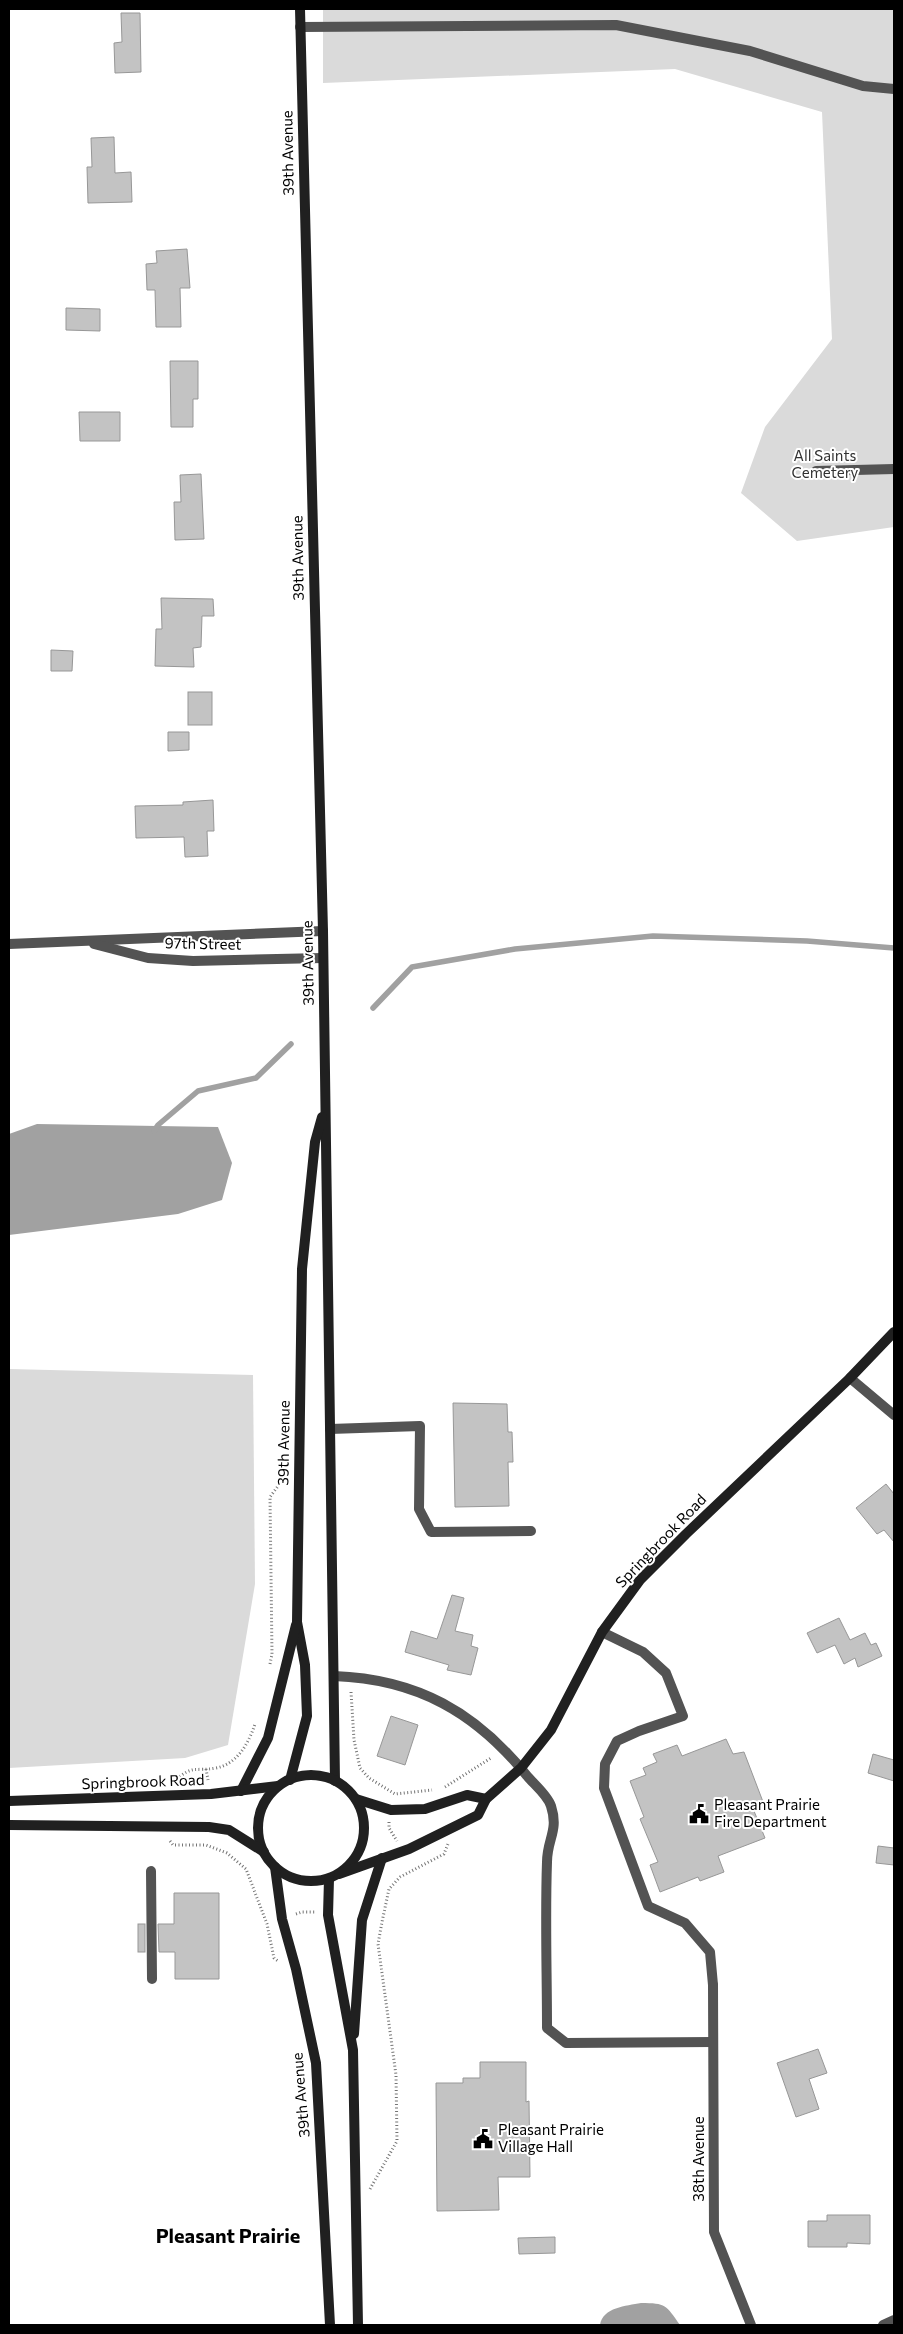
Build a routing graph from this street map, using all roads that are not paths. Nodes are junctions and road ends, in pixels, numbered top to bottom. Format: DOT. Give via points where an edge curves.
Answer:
graph roads {
  1 [pos="300,9"];
  2 [pos="300,27"];
  3 [pos="894,89"];
  4 [pos="816,470"];
  5 [pos="894,470"];
  6 [pos="323,931"];
  7 [pos="84,942"];
  8 [pos="9,944"];
  9 [pos="323,958"];
  10 [pos="325,1106"];
  11 [pos="894,1332"];
  12 [pos="850,1378"];
  13 [pos="894,1415"];
  14 [pos="330,1429"];
  15 [pos="531,1531"];
  16 [pos="297,1622"];
  17 [pos="602,1632"];
  18 [pos="334,1676"];
  19 [pos="521,1768"];
  20 [pos="290,1780"];
  21 [pos="335,1781"];
  22 [pos="278,1786"];
  23 [pos="241,1791"];
  24 [pos="356,1799"];
  25 [pos="486,1799"];
  26 [pos="9,1802"];
  27 [pos="9,1825"];
  28 [pos="264,1852"];
  29 [pos="382,1858"];
  30 [pos="275,1867"];
  31 [pos="151,1871"];
  32 [pos="339,1874"];
  33 [pos="329,1879"];
  34 [pos="152,1979"];
  35 [pos="714,2042"];
  36 [pos="353,2050"];
  37 [pos="894,2320"];
  38 [pos="330,2325"];
  39 [pos="358,2325"];
  40 [pos="751,2325"];
  41 [pos="883,2325"];
  1 -- 2 [label="main road, 39th Avenue"];
  2 -- 3 [label="street" via="616,24 750,51 863,86"];
  2 -- 6 [label="main road, 39th Avenue"];
  4 -- 5 [label="street"];
  6 -- 7 [label="street, 97th Street"];
  6 -- 9 [label="main road, 39th Avenue"];
  7 -- 8 [label="street, 97th Street"];
  7 -- 9 [label="street, 97th Street" via="148,958 193,961"];
  9 -- 10 [label="main road, 39th Avenue"];
  10 -- 14 [label="main road, 39th Avenue"];
  10 -- 16 [label="main road, 39th Avenue" via="315,1142 302,1268"];
  11 -- 12 [label="main road, Springbrook Road"];
  12 -- 13 [label="street"];
  12 -- 17 [label="main road, Springbrook Road" via="679,1540 640,1580"];
  14 -- 15 [label="street" via="420,1426 419,1509 430,1532"];
  14 -- 18 [label="main road, 39th Avenue"];
  16 -- 20 [label="main road, 39th Avenue" via="305,1665 307,1716"];
  16 -- 23 [label="main road" via="268,1738"];
  17 -- 19 [label="main road, Springbrook Road" via="551,1730"];
  17 -- 35 [label="street, 38th Avenue" via="642,1652 666,1673 683,1716 617,1741 605,1764 604,1788 648,1906 685,1924 710,1952"];
  18 -- 19 [label="street" via="403,1686 449,1705 500,1744"];
  18 -- 21 [label="main road, 39th Avenue"];
  19 -- 25 [label="main road, Springbrook Road"];
  19 -- 35 [label="street" via="551,1804 556,1826 547,1859 548,2028 566,2043"];
  20 -- 21 [label="main road" via="313,1775"];
  20 -- 22 [label="main road"];
  21 -- 24 [label="main road"];
  22 -- 23 [label="main road, Springbrook Road"];
  22 -- 28 [label="main road" via="266,1800 259,1816 258,1835"];
  23 -- 26 [label="main road, Springbrook Road"];
  24 -- 25 [label="main road" via="391,1810 425,1808 467,1795"];
  24 -- 32 [label="main road" via="363,1814 365,1831 361,1848"];
  25 -- 29 [label="main road, Springbrook Road" via="478,1815 409,1849"];
  27 -- 28 [label="main road" via="209,1827 230,1830"];
  28 -- 30 [label="main road"];
  29 -- 32 [label="main road, Springbrook Road"];
  29 -- 36 [label="main road" via="362,1920"];
  30 -- 33 [label="main road" via="290,1877 306,1881"];
  30 -- 38 [label="main road, 39th Avenue" via="282,1919 316,2063"];
  31 -- 34 [label="street"];
  32 -- 33 [label="main road"];
  33 -- 36 [label="main road" via="328,1915"];
  35 -- 40 [label="street, 38th Avenue" via="714,2232"];
  36 -- 39 [label="main road"];
  37 -- 41 [label="street"];
}
